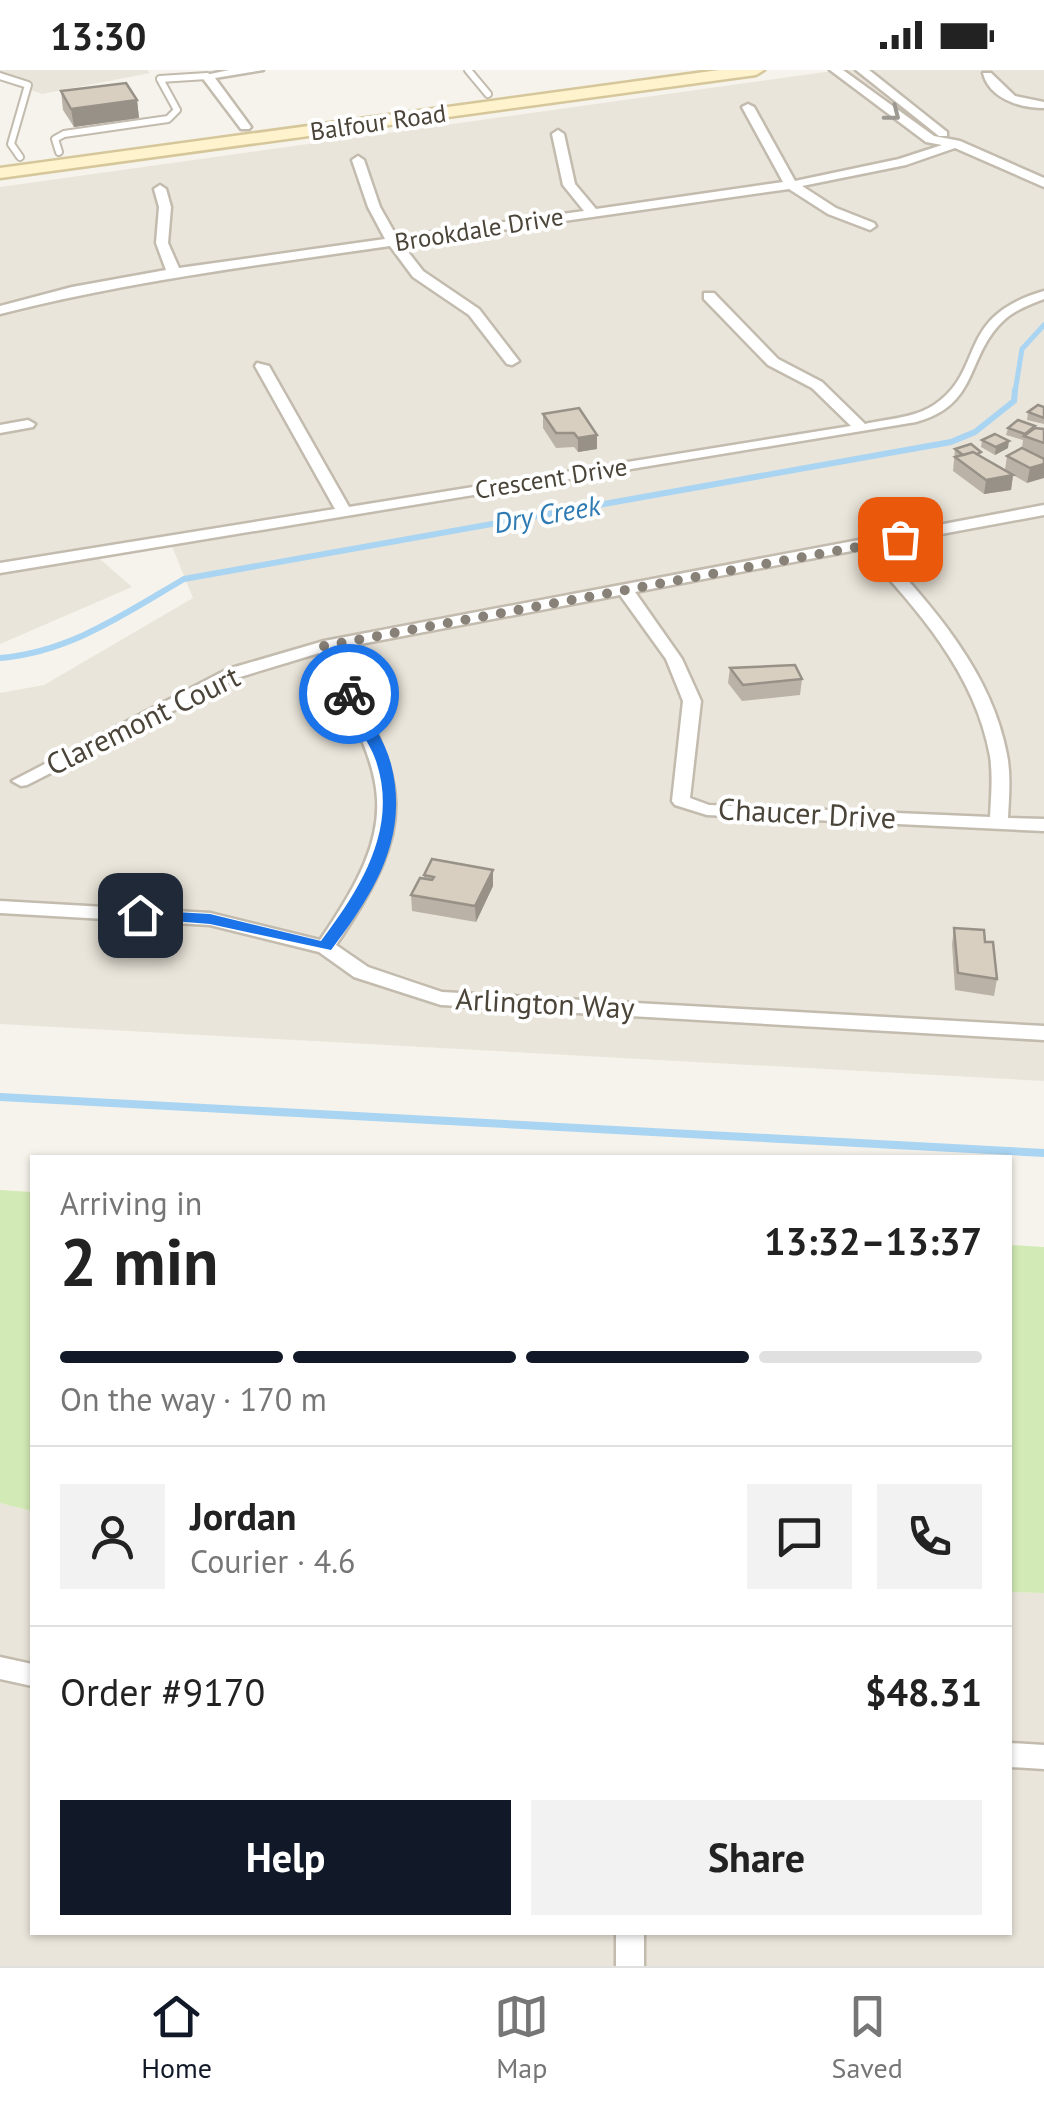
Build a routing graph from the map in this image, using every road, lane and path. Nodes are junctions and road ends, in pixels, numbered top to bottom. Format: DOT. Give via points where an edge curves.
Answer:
graph roads {
  1 [pos="257,70"];
  2 [pos="468,70"];
  3 [pos="670,70"];
  4 [pos="756,70"];
  5 [pos="836,70"];
  6 [pos="862,70"];
  7 [pos="987,75"];
  8 [pos="0,76"];
  9 [pos="207,76"];
  10 [pos="488,94"];
  11 [pos="1044,105"];
  12 [pos="748,107"];
  13 [pos="245,127"];
  14 [pos="558,134"];
  15 [pos="956,144"];
  16 [pos="59,152"];
  17 [pos="20,157"];
  18 [pos="0,160"];
  19 [pos="358,160"];
  20 [pos="0,173"];
  21 [pos="1044,183"];
  22 [pos="791,185"];
  23 [pos="160,189"];
  24 [pos="591,211"];
  25 [pos="870,226"];
  26 [pos="393,242"];
  27 [pos="174,273"];
  28 [pos="1044,294"];
  29 [pos="709,296"];
  30 [pos="0,310"];
  31 [pos="512,360"];
  32 [pos="262,366"];
  33 [pos="28,424"];
  34 [pos="0,429"];
  35 [pos="862,429"];
  36 [pos="1044,510"];
  37 [pos="344,511"];
  38 [pos="867,545"];
  39 [pos="0,568"];
  40 [pos="625,590"];
  41 [pos="324,646"];
  42 [pos="21,780"];
  43 [pos="999,823"];
  44 [pos="1044,825"];
  45 [pos="0,907"];
  46 [pos="325,946"];
  47 [pos="1044,1032"];
  48 [pos="0,1668"];
  49 [pos="30,1675"];
  50 [pos="1012,1756"];
  51 [pos="1044,1757"];
  52 [pos="630,1935"];
  53 [pos="630,1966"];
  1 -- 9 [label="street"];
  2 -- 10 [label="lane"];
  3 -- 10 [label="main road, Balfour Road"];
  4 -- 20 [label="main road, Balfour Road"];
  5 -- 15 [label="street, one-way" via="910,128"];
  6 -- 15 [label="street"];
  7 -- 11 [label="street" via="1016,102"];
  8 -- 17 [label="lane" via="28,85 11,144"];
  9 -- 13 [label="street"];
  9 -- 16 [label="lane" via="160,79 177,110 168,119 64,134 55,139"];
  10 -- 13 [label="main road, Balfour Road"];
  12 -- 22 [label="street"];
  13 -- 16 [label="main road, Balfour Road"];
  14 -- 24 [label="street" via="569,185"];
  15 -- 21 [label="street"];
  15 -- 22 [label="street, Brookdale Drive"];
  16 -- 17 [label="main road, Balfour Road"];
  17 -- 18 [label="main road, Balfour Road"];
  19 -- 26 [label="street"];
  22 -- 24 [label="street, Brookdale Drive"];
  22 -- 25 [label="street"];
  23 -- 27 [label="street" via="166,208 162,242"];
  24 -- 26 [label="street, Brookdale Drive"];
  26 -- 27 [label="street, Brookdale Drive"];
  26 -- 31 [label="street" via="418,274 474,312"];
  27 -- 30 [label="street, Brookdale Drive"];
  28 -- 35 [label="street, Crescent Drive" via="1005,310 982,333 954,396 935,412"];
  29 -- 35 [label="street" via="773,362 817,385"];
  32 -- 37 [label="street"];
  33 -- 34 [label="street"];
  35 -- 37 [label="street, Crescent Drive"];
  36 -- 38 [label="street, Claremont Court"];
  37 -- 39 [label="street, Crescent Drive"];
  38 -- 40 [label="street, Claremont Court"];
  38 -- 43 [label="street" via="937,621 978,688 998,756"];
  40 -- 41 [label="street, Claremont Court"];
  40 -- 43 [label="street, Chaucer Drive" via="674,659 692,701 682,800 706,810"];
  41 -- 42 [label="street, Claremont Court" via="234,673"];
  41 -- 46 [label="street" via="384,761 389,800 385,851 360,900"];
  43 -- 44 [label="street, Chaucer Drive"];
  45 -- 46 [label="street, Arlington Way" via="210,919"];
  46 -- 47 [label="street, Arlington Way" via="361,972 441,998"];
  48 -- 49 [label="street"];
  50 -- 51 [label="street"];
  52 -- 53 [label="street"];
}
